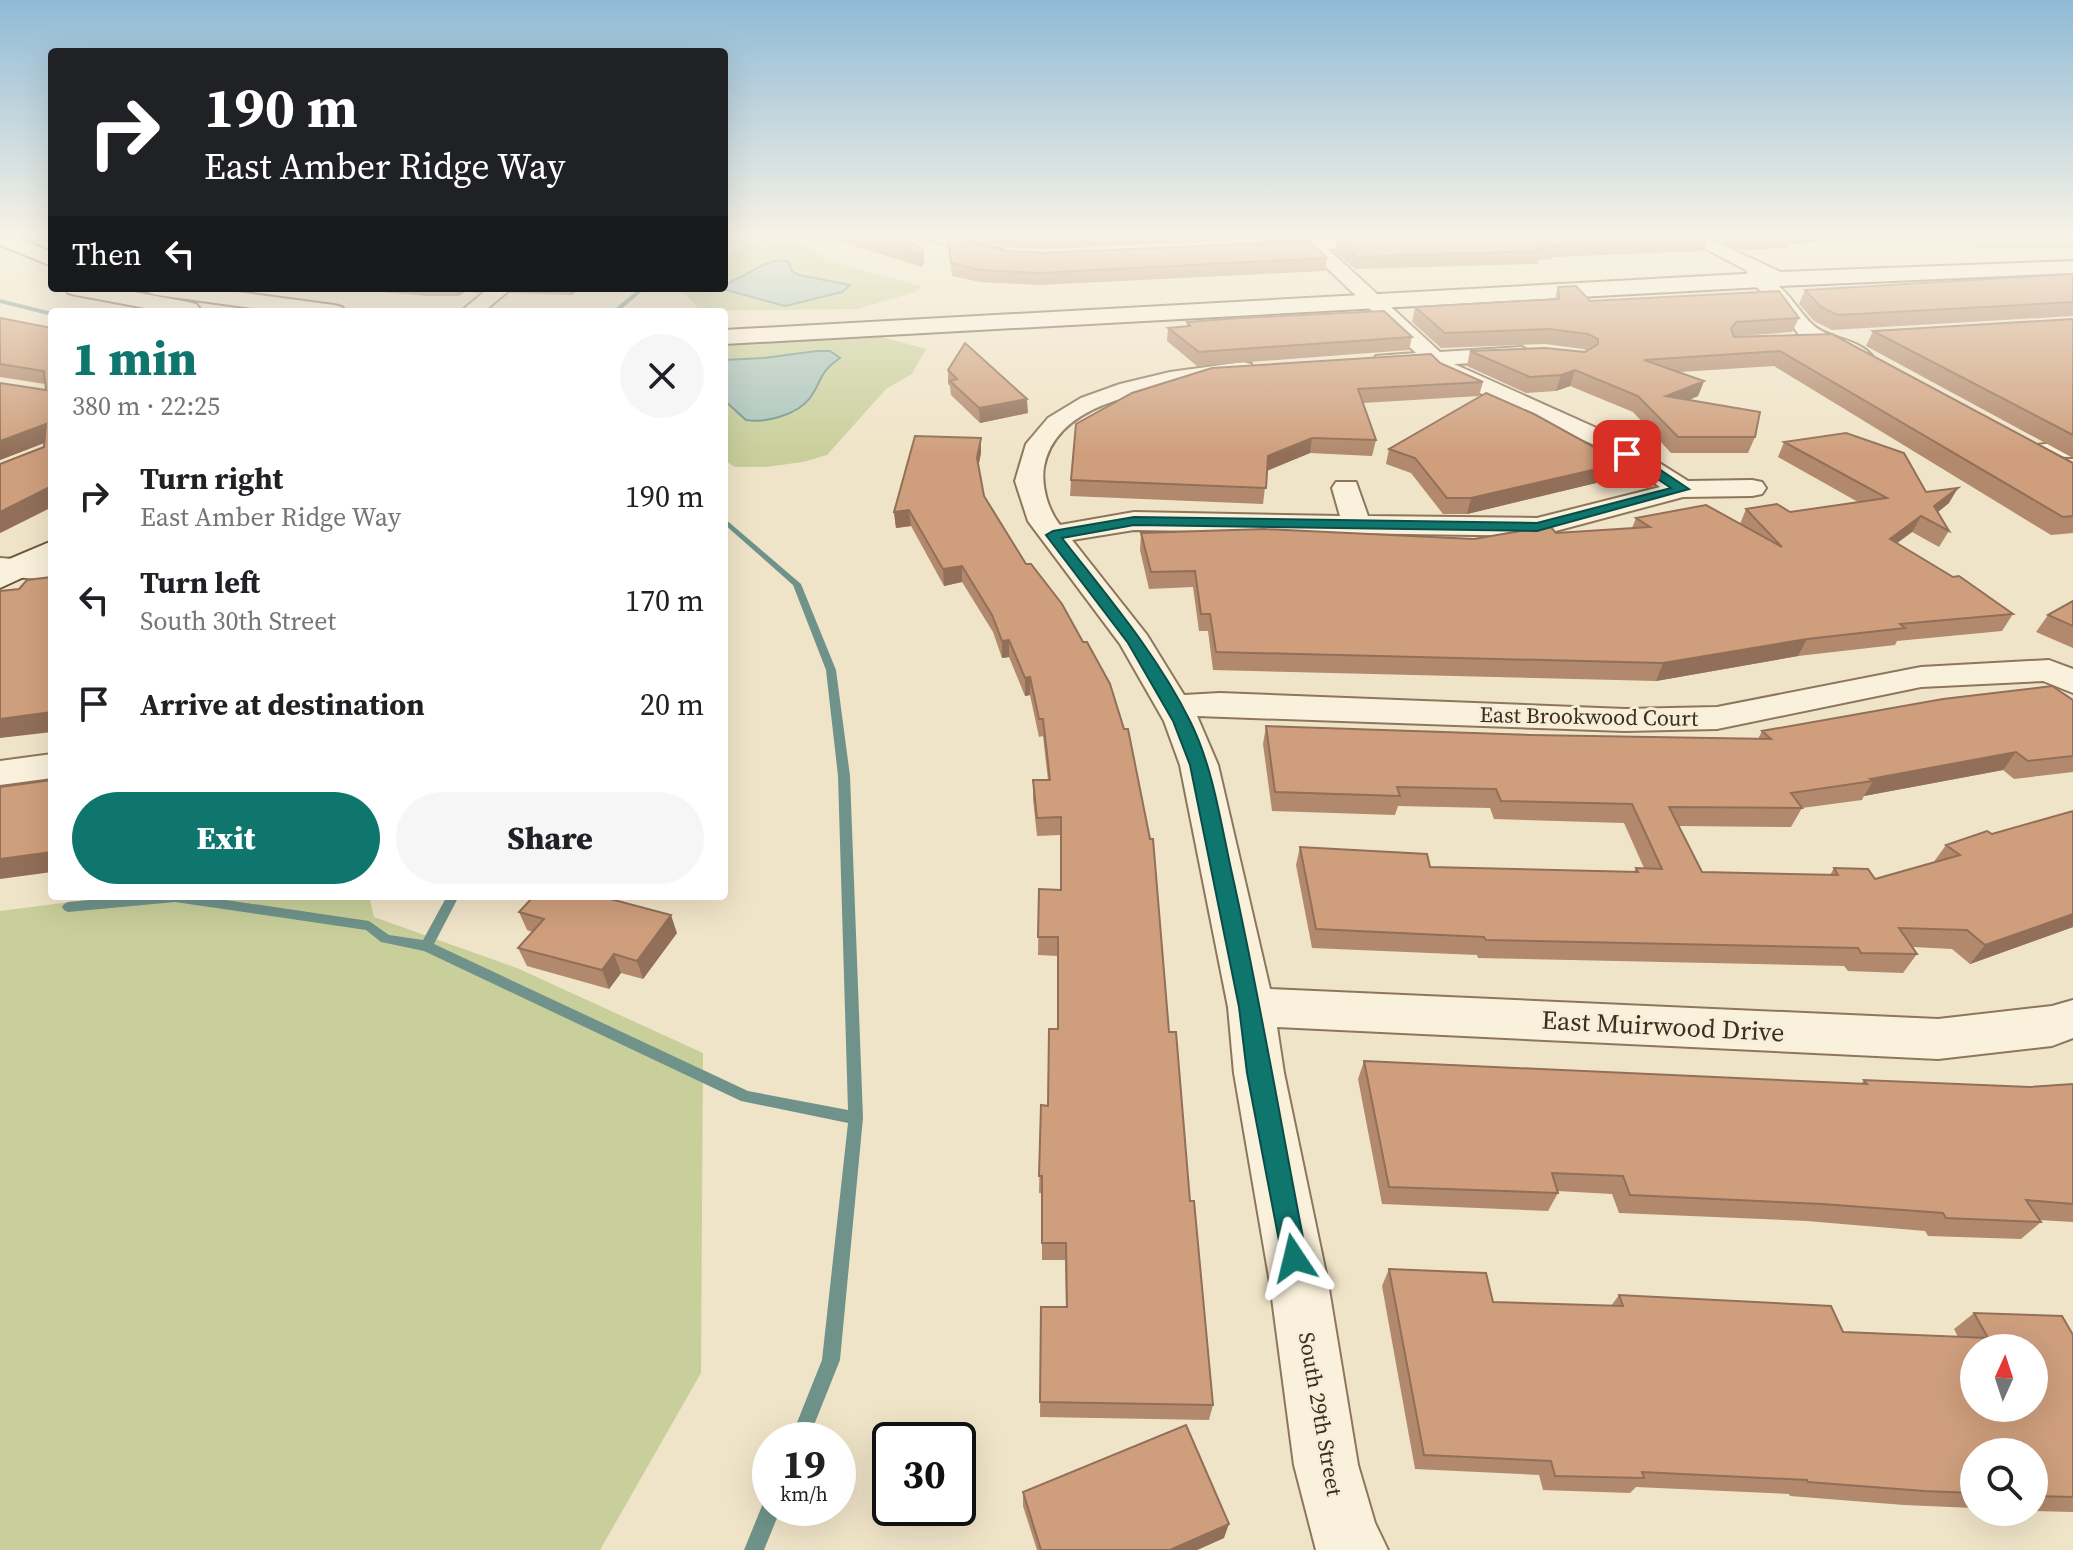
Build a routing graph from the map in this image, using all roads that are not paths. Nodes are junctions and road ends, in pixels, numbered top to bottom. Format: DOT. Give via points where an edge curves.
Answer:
graph roads {
  1 [pos="1060,308"];
  2 [pos="1162,308"];
  3 [pos="1380,308"];
  4 [pos="1788,308"];
  5 [pos="1812,308"];
  6 [pos="1790,311"];
  7 [pos="1815,313"];
  8 [pos="728,323"];
  9 [pos="728,337"];
  10 [pos="1866,337"];
  11 [pos="1831,340"];
  12 [pos="1785,342"];
  13 [pos="1541,353"];
  14 [pos="1433,358"];
  15 [pos="1357,362"];
  16 [pos="1266,368"];
  17 [pos="1887,370"];
  18 [pos="2009,436"];
  19 [pos="2073,449"];
  20 [pos="2036,451"];
  21 [pos="2073,472"];
  22 [pos="1346,488"];
  23 [pos="1752,488"];
  24 [pos="1682,489"];
  25 [pos="1357,526"];
  26 [pos="1053,535"];
  27 [pos="48,553"];
  28 [pos="4,571"];
  29 [pos="48,571"];
  30 [pos="2061,676"];
  31 [pos="1173,707"];
  32 [pos="48,767"];
  33 [pos="0,773"];
  34 [pos="1251,1007"];
  35 [pos="2073,1019"];
  36 [pos="1354,1550"];
  1 -- 8 [label="main road"];
  2 -- 9 [label="main road"];
  3 -- 14 [label="street"];
  4 -- 6 [label="street"];
  5 -- 7 [label="street"];
  6 -- 7 [label="street"];
  6 -- 11 [label="street" via="1807,332"];
  7 -- 11 [label="street" via="1831,331"];
  10 -- 11 [label="street"];
  11 -- 12 [label="street"];
  11 -- 17 [label="street"];
  13 -- 14 [label="street"];
  14 -- 15 [label="street"];
  14 -- 24 [label="street" via="1461,377 1612,444"];
  16 -- 26 [label="street, South 29th Street" via="1178,376 1084,396 1049,429 1033,453 1026,478 1033,505"];
  18 -- 20 [label="street"];
  19 -- 20 [label="street"];
  20 -- 21 [label="street"];
  22 -- 25 [label="street"];
  23 -- 24 [label="street"];
  24 -- 25 [label="street" via="1537,527"];
  25 -- 26 [label="street" via="1134,521"];
  26 -- 31 [label="street, South 29th Street" via="1135,642"];
  27 -- 28 [label="main road"];
  28 -- 29 [label="street"];
  30 -- 31 [label="street, East Brookwood Court" via="1921,677 1717,718"];
  31 -- 34 [label="street, South 29th Street" via="1199,765"];
  32 -- 33 [label="street"];
  34 -- 35 [label="street, East Muirwood Drive" via="1938,1039"];
  34 -- 36 [label="street, South 29th Street" via="1326,1465 1347,1543"];
}
